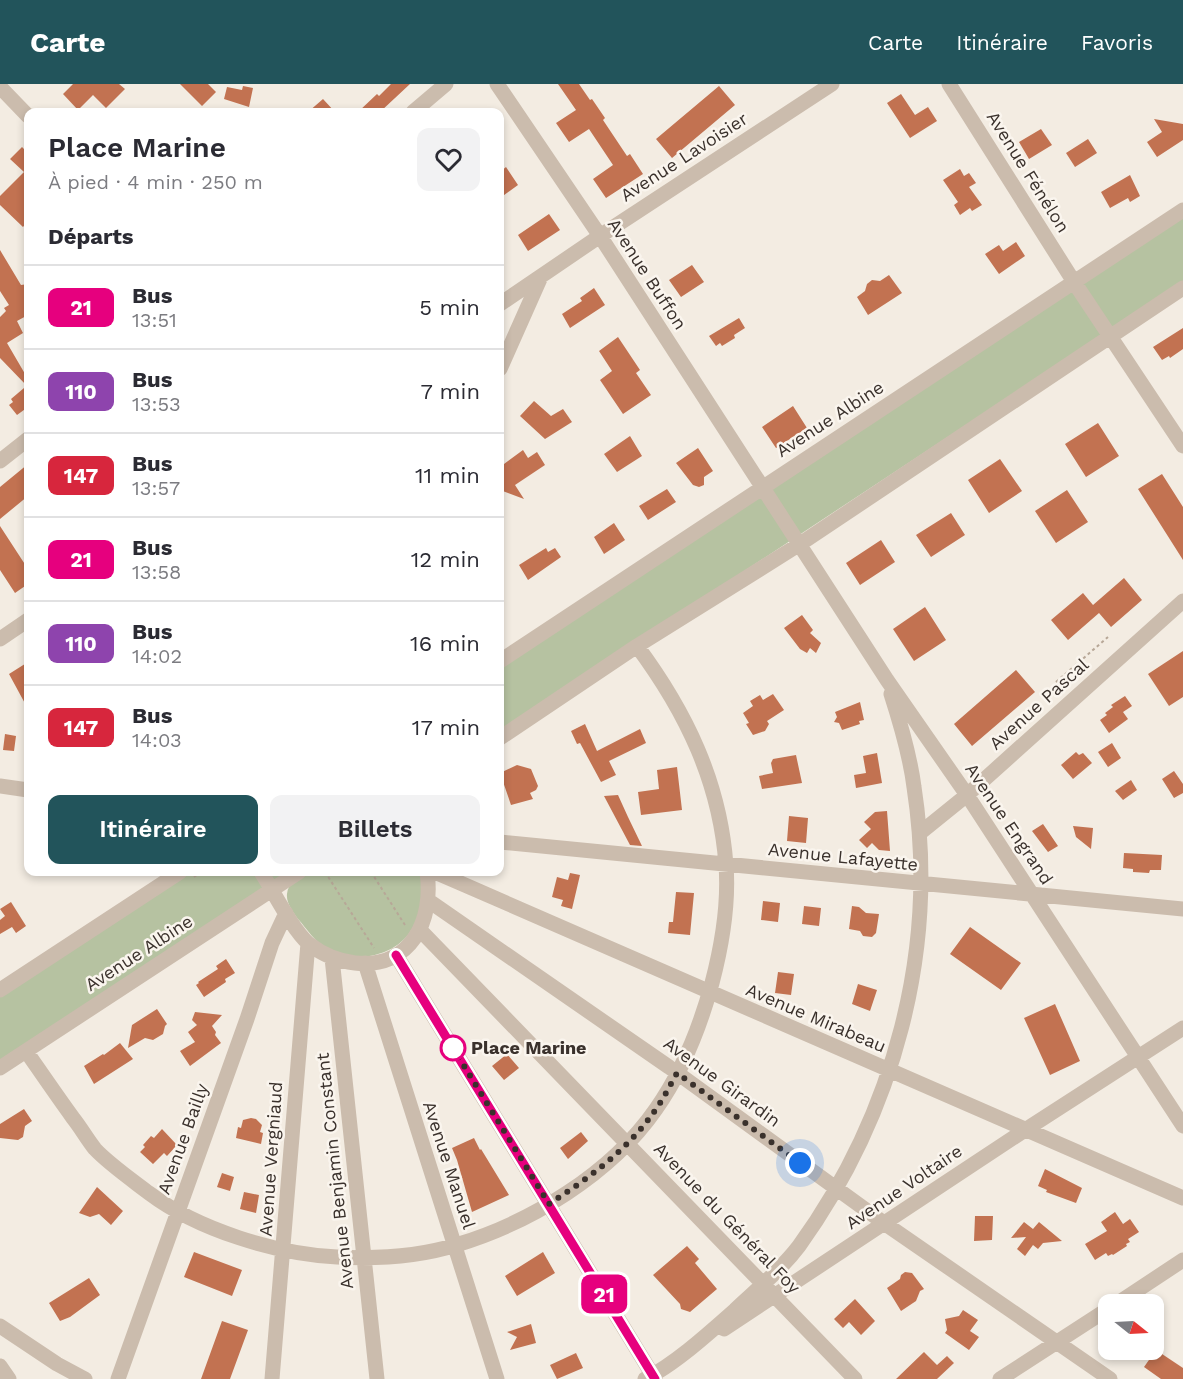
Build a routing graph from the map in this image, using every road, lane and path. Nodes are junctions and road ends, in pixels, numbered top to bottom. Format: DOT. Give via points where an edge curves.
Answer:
graph roads {
  1 [pos="446,84"];
  2 [pos="497,84"];
  3 [pos="832,84"];
  4 [pos="949,84"];
  5 [pos="0,87"];
  6 [pos="418,108"];
  7 [pos="24,112"];
  8 [pos="1183,210"];
  9 [pos="600,236"];
  10 [pos="540,278"];
  11 [pos="1074,282"];
  12 [pos="1183,288"];
  13 [pos="504,301"];
  14 [pos="1110,336"];
  15 [pos="504,360"];
  16 [pos="24,442"];
  17 [pos="1183,446"];
  18 [pos="0,461"];
  19 [pos="761,488"];
  20 [pos="800,544"];
  21 [pos="1183,601"];
  22 [pos="24,623"];
  23 [pos="1108,638"];
  24 [pos="0,639"];
  25 [pos="637,646"];
  26 [pos="504,658"];
  27 [pos="887,680"];
  28 [pos="1056,682"];
  29 [pos="504,735"];
  30 [pos="0,786"];
  31 [pos="24,789"];
  32 [pos="967,795"];
  33 [pos="920,833"];
  34 [pos="504,842"];
  35 [pos="726,865"];
  36 [pos="174,876"];
  37 [pos="264,876"];
  38 [pos="293,876"];
  39 [pos="329,876"];
  40 [pos="374,876"];
  41 [pos="428,876"];
  42 [pos="444,876"];
  43 [pos="920,884"];
  44 [pos="272,889"];
  45 [pos="1032,893"];
  46 [pos="429,901"];
  47 [pos="1183,909"];
  48 [pos="286,913"];
  49 [pos="415,931"];
  50 [pos="308,943"];
  51 [pos="378,954"];
  52 [pos="396,955"];
  53 [pos="332,958"];
  54 [pos="365,963"];
  55 [pos="0,990"];
  56 [pos="709,993"];
  57 [pos="1183,1028"];
  58 [pos="26,1051"];
  59 [pos="1138,1058"];
  60 [pos="0,1068"];
  61 [pos="889,1071"];
  62 [pos="677,1073"];
  63 [pos="1183,1126"];
  64 [pos="1025,1130"];
  65 [pos="627,1143"];
  66 [pos="835,1188"];
  67 [pos="1183,1198"];
  68 [pos="549,1204"];
  69 [pos="178,1211"];
  70 [pos="884,1223"];
  71 [pos="454,1246"];
  72 [pos="284,1251"];
  73 [pos="364,1258"];
  74 [pos="1183,1260"];
  75 [pos="763,1285"];
  76 [pos="1132,1294"];
  77 [pos="776,1297"];
  78 [pos="1098,1316"];
  79 [pos="0,1326"];
  80 [pos="1058,1343"];
  81 [pos="0,1366"];
  82 [pos="650,1378"];
  83 [pos="9,1379"];
  84 [pos="85,1379"];
  85 [pos="118,1379"];
  86 [pos="272,1379"];
  87 [pos="377,1379"];
  88 [pos="497,1379"];
  89 [pos="855,1379"];
  90 [pos="1000,1379"];
  91 [pos="1110,1379"];
  1 -- 6 [label="street"];
  2 -- 9 [label="street, Avenue Buffon"];
  3 -- 9 [label="street, Avenue Lavoisier"];
  4 -- 11 [label="street, Avenue Fénélon"];
  5 -- 7 [label="street"];
  8 -- 11 [label="street, Avenue Albine"];
  9 -- 10 [label="street, Avenue Lavoisier"];
  9 -- 19 [label="street, Avenue Buffon"];
  10 -- 13 [label="street, Avenue Lavoisier"];
  10 -- 15 [label="street"];
  11 -- 14 [label="street, Avenue Fénélon"];
  11 -- 19 [label="street, Avenue Albine"];
  12 -- 14 [label="street"];
  14 -- 17 [label="street, Avenue Fénélon"];
  14 -- 20 [label="street"];
  16 -- 18 [label="street"];
  19 -- 20 [label="street, Avenue Buffon"];
  19 -- 26 [label="street, Avenue Albine"];
  20 -- 25 [label="street"];
  20 -- 27 [label="street, Avenue Engrand"];
  21 -- 32 [label="street, Avenue Pascal"];
  22 -- 24 [label="street"];
  23 -- 28 [label="path"];
  25 -- 29 [label="street"];
  25 -- 35 [label="street" via="682,714 702,758 718,811"];
  27 -- 32 [label="street, Avenue Engrand"];
  27 -- 33 [label="street" via="903,732"];
  30 -- 31 [label="street"];
  32 -- 33 [label="street, Avenue Pascal"];
  32 -- 45 [label="street, Avenue Engrand"];
  33 -- 43 [label="street"];
  34 -- 35 [label="street, Avenue Lafayette"];
  35 -- 43 [label="street, Avenue Lafayette"];
  35 -- 56 [label="street" via="722,939"];
  36 -- 55 [label="street"];
  37 -- 44 [label="street"];
  38 -- 44 [label="street, Avenue Albine"];
  39 -- 51 [label="path"];
  40 -- 49 [label="path"];
  41 -- 46 [label="street"];
  42 -- 56 [label="street, Avenue Mirabeau"];
  43 -- 45 [label="street, Avenue Lafayette"];
  43 -- 61 [label="street" via="913,977"];
  44 -- 48 [label="street"];
  44 -- 58 [label="street, Avenue Albine"];
  45 -- 47 [label="street, Avenue Lafayette"];
  45 -- 59 [label="street, Avenue Engrand"];
  46 -- 49 [label="street"];
  46 -- 62 [label="street, Avenue Girardin"];
  48 -- 50 [label="street"];
  48 -- 69 [label="street, Avenue Bailly"];
  49 -- 52 [label="street" via="410,944"];
  49 -- 65 [label="street, Avenue du Général Foy"];
  50 -- 53 [label="street"];
  50 -- 72 [label="street, Avenue Vergniaud"];
  52 -- 54 [label="street"];
  52 -- 68 [label="street"];
  53 -- 54 [label="street"];
  53 -- 73 [label="street, Avenue Benjamin Constant"];
  54 -- 71 [label="street, Avenue Manuel"];
  56 -- 61 [label="street, Avenue Mirabeau"];
  56 -- 62 [label="street" via="696,1035"];
  57 -- 59 [label="street, Avenue Voltaire"];
  58 -- 60 [label="street, Avenue Albine"];
  58 -- 69 [label="street" via="96,1150 151,1195"];
  59 -- 63 [label="street, Avenue Engrand"];
  59 -- 64 [label="street, Avenue Voltaire"];
  61 -- 64 [label="street, Avenue Mirabeau"];
  61 -- 66 [label="street" via="866,1130"];
  62 -- 65 [label="street" via="656,1110"];
  62 -- 66 [label="street, Avenue Girardin"];
  64 -- 67 [label="street, Avenue Mirabeau"];
  64 -- 70 [label="street, Avenue Voltaire"];
  65 -- 68 [label="street" via="590,1177"];
  65 -- 75 [label="street, Avenue du Général Foy"];
  66 -- 70 [label="street, Avenue Girardin"];
  66 -- 75 [label="street" via="798,1247"];
  68 -- 71 [label="street" via="505,1228"];
  68 -- 82 [label="street"];
  69 -- 72 [label="street" via="238,1237"];
  69 -- 85 [label="street, Avenue Bailly"];
  70 -- 77 [label="street, Avenue Voltaire"];
  70 -- 80 [label="street, Avenue Girardin"];
  71 -- 73 [label="street" via="412,1255"];
  71 -- 88 [label="street, Avenue Manuel"];
  72 -- 73 [label="street"];
  72 -- 86 [label="street, Avenue Vergniaud"];
  73 -- 87 [label="street, Avenue Benjamin Constant"];
  74 -- 76 [label="street"];
  75 -- 77 [label="street, Avenue du Général Foy"];
  75 -- 82 [label="street"];
  77 -- 82 [label="street, Avenue Voltaire"];
  77 -- 89 [label="street, Avenue du Général Foy"];
  78 -- 80 [label="street"];
  79 -- 84 [label="street"];
  80 -- 90 [label="street"];
  80 -- 91 [label="street, Avenue Girardin"];
  81 -- 83 [label="street"];
}
